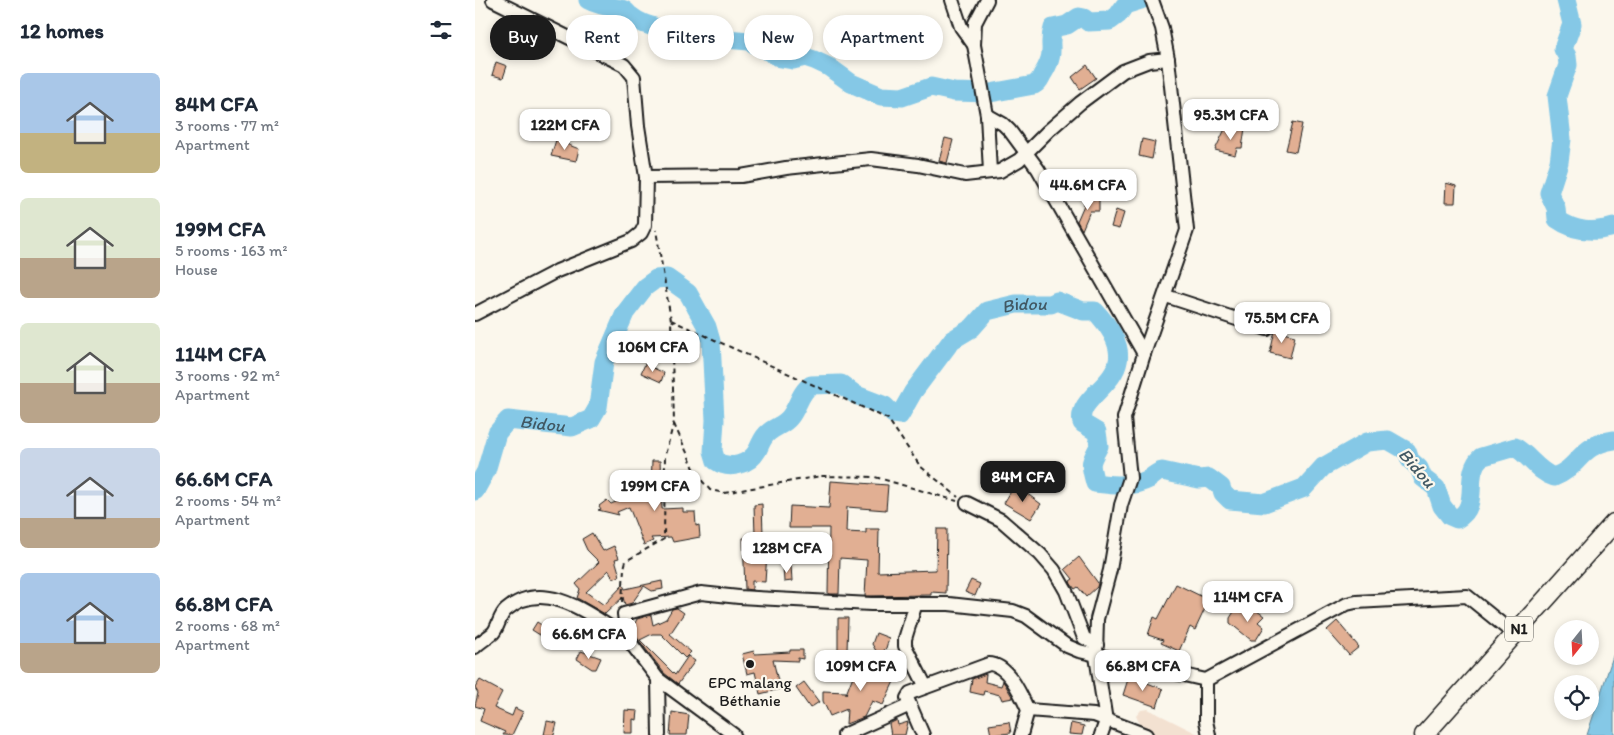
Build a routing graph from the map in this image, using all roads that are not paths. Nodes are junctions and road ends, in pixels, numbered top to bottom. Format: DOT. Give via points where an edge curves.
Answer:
graph roads {
  1 [pos="493,0"];
  2 [pos="987,0"];
  3 [pos="1152,0"];
  4 [pos="950,1"];
  5 [pos="974,44"];
  6 [pos="1168,59"];
  7 [pos="987,114"];
  8 [pos="1028,154"];
  9 [pos="990,172"];
  10 [pos="646,177"];
  11 [pos="1166,296"];
  12 [pos="475,314"];
  13 [pos="1267,329"];
  14 [pos="1144,354"];
  15 [pos="967,503"];
  16 [pos="1614,523"];
  17 [pos="916,603"];
  18 [pos="1514,634"];
  19 [pos="627,638"];
  20 [pos="475,647"];
  21 [pos="1097,650"];
  22 [pos="658,679"];
  23 [pos="1206,680"];
  24 [pos="927,687"];
  25 [pos="909,706"];
  26 [pos="1028,710"];
  27 [pos="1106,721"];
  28 [pos="659,735"];
  29 [pos="734,735"];
  30 [pos="844,735"];
  31 [pos="923,735"];
  32 [pos="1021,735"];
  33 [pos="1101,735"];
  34 [pos="1146,735"];
  35 [pos="1209,735"];
  36 [pos="1424,735"];
  1 -- 10 [label="street" via="629,70 634,77 637,126"];
  2 -- 5 [label="street" via="975,23"];
  3 -- 6 [label="street"];
  4 -- 5 [label="street" via="961,27"];
  5 -- 7 [label="street"];
  6 -- 8 [label="street" via="1149,61 1123,71 1047,131"];
  6 -- 11 [label="street" via="1187,232"];
  7 -- 8 [label="street" via="1003,124"];
  7 -- 9 [label="street"];
  8 -- 9 [label="street" via="1012,166"];
  8 -- 14 [label="street"];
  9 -- 10 [label="street" via="965,175 871,159 741,176"];
  10 -- 12 [label="street" via="645,225 636,237 557,271"];
  11 -- 13 [label="street"];
  11 -- 14 [label="street"];
  14 -- 21 [label="street" via="1124,418 1128,484 1097,619"];
  15 -- 21 [label="street" via="1001,520 1040,554 1066,591 1084,638"];
  16 -- 18 [label="highway, N1"];
  17 -- 19 [label="street" via="871,604 701,593 624,614"];
  17 -- 21 [label="street" via="1013,611 1026,616 1067,646"];
  17 -- 24 [label="street" via="905,646"];
  18 -- 23 [label="street" via="1467,596 1356,602"];
  18 -- 36 [label="highway, N1"];
  19 -- 20 [label="street" via="582,610 554,597 541,596 508,608 494,631"];
  19 -- 22 [label="street"];
  21 -- 23 [label="street"];
  21 -- 27 [label="street"];
  22 -- 28 [label="street"];
  22 -- 29 [label="street"];
  23 -- 35 [label="street"];
  24 -- 25 [label="street" via="910,693 907,698"];
  24 -- 26 [label="street" via="977,667 994,664 1013,682"];
  25 -- 30 [label="street"];
  25 -- 31 [label="street"];
  26 -- 27 [label="street" via="1085,714"];
  26 -- 32 [label="street"];
  27 -- 33 [label="street"];
  27 -- 34 [label="street"];
}
